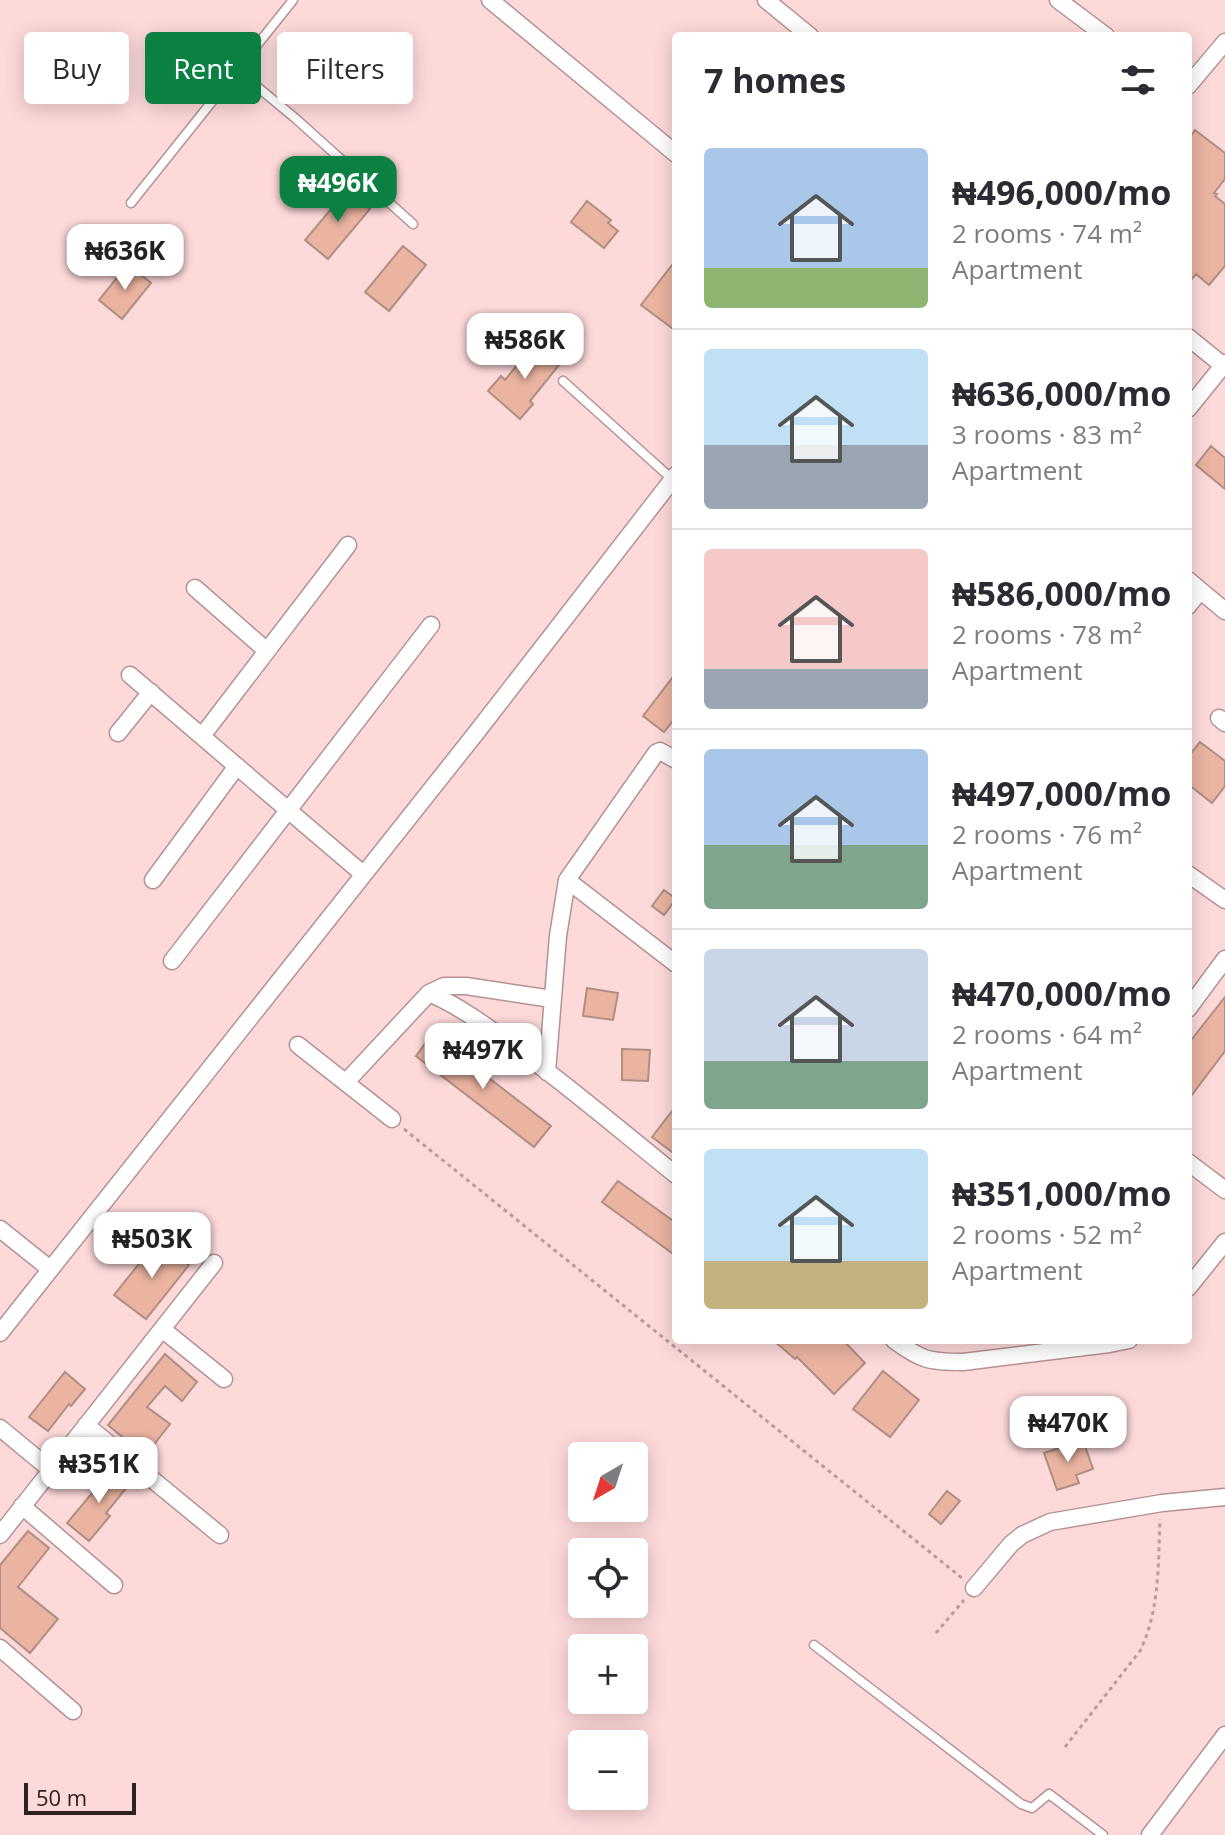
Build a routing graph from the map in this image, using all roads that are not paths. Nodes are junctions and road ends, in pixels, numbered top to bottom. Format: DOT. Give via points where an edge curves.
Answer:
graph roads {
  1 [pos="293,0"];
  2 [pos="490,0"];
  3 [pos="766,0"];
  4 [pos="1058,0"];
  5 [pos="805,32"];
  6 [pos="1101,32"];
  7 [pos="261,40"];
  8 [pos="1225,42"];
  9 [pos="1192,81"];
  10 [pos="261,90"];
  11 [pos="210,104"];
  12 [pos="672,151"];
  13 [pos="131,203"];
  14 [pos="413,224"];
  15 [pos="1192,340"];
  16 [pos="1224,366"];
  17 [pos="563,381"];
  18 [pos="1192,404"];
  19 [pos="672,476"];
  20 [pos="672,481"];
  21 [pos="348,545"];
  22 [pos="1194,585"];
  23 [pos="195,588"];
  24 [pos="1225,611"];
  25 [pos="431,625"];
  26 [pos="267,651"];
  27 [pos="130,675"];
  28 [pos="151,692"];
  29 [pos="118,733"];
  30 [pos="202,736"];
  31 [pos="672,758"];
  32 [pos="237,766"];
  33 [pos="289,811"];
  34 [pos="363,874"];
  35 [pos="1192,877"];
  36 [pos="153,880"];
  37 [pos="567,880"];
  38 [pos="1225,900"];
  39 [pos="1225,959"];
  40 [pos="172,961"];
  41 [pos="672,961"];
  42 [pos="429,993"];
  43 [pos="552,999"];
  44 [pos="1192,1004"];
  45 [pos="298,1045"];
  46 [pos="547,1072"];
  47 [pos="346,1082"];
  48 [pos="392,1119"];
  49 [pos="1192,1165"];
  50 [pos="672,1172"];
  51 [pos="1223,1185"];
  52 [pos="0,1229"];
  53 [pos="1225,1242"];
  54 [pos="214,1263"];
  55 [pos="50,1269"];
  56 [pos="1192,1283"];
  57 [pos="162,1329"];
  58 [pos="0,1333"];
  59 [pos="899,1344"];
  60 [pos="1109,1344"];
  61 [pos="224,1379"];
  62 [pos="86,1425"];
  63 [pos="0,1428"];
  64 [pos="51,1470"];
  65 [pos="1225,1497"];
  66 [pos="22,1506"];
  67 [pos="0,1535"];
  68 [pos="220,1535"];
  69 [pos="114,1585"];
  70 [pos="974,1588"];
  71 [pos="814,1645"];
  72 [pos="0,1648"];
  73 [pos="73,1711"];
  74 [pos="1225,1735"];
  75 [pos="1103,1835"];
  76 [pos="1150,1835"];
  1 -- 7 [label="lane"];
  2 -- 12 [label="street"];
  3 -- 5 [label="street"];
  4 -- 6 [label="street"];
  8 -- 9 [label="street"];
  10 -- 14 [label="lane"];
  11 -- 13 [label="lane"];
  15 -- 16 [label="street"];
  16 -- 18 [label="street"];
  17 -- 19 [label="lane"];
  20 -- 34 [label="street"];
  21 -- 26 [label="street"];
  22 -- 24 [label="street"];
  23 -- 26 [label="street"];
  25 -- 33 [label="street"];
  26 -- 30 [label="street"];
  27 -- 28 [label="street"];
  28 -- 29 [label="street"];
  28 -- 30 [label="street"];
  30 -- 32 [label="street"];
  31 -- 37 [label="street" via="656,753"];
  32 -- 33 [label="street"];
  32 -- 36 [label="street"];
  33 -- 34 [label="street"];
  33 -- 40 [label="street"];
  34 -- 55 [label="street"];
  35 -- 38 [label="street"];
  37 -- 41 [label="street"];
  37 -- 43 [label="street"];
  39 -- 44 [label="street"];
  42 -- 43 [label="street" via="454,985"];
  42 -- 46 [label="street" via="473,1016"];
  42 -- 47 [label="street"];
  43 -- 46 [label="street"];
  45 -- 47 [label="street"];
  46 -- 50 [label="street"];
  47 -- 48 [label="street"];
  49 -- 51 [label="street"];
  52 -- 55 [label="street"];
  53 -- 56 [label="street"];
  54 -- 57 [label="street"];
  55 -- 58 [label="street"];
  57 -- 61 [label="street"];
  57 -- 62 [label="street"];
  59 -- 60 [label="street" via="923,1359 963,1362"];
  62 -- 64 [label="street"];
  62 -- 68 [label="street"];
  63 -- 64 [label="street"];
  64 -- 66 [label="street"];
  65 -- 70 [label="street" via="1050,1522 1011,1544"];
  66 -- 67 [label="street"];
  66 -- 69 [label="street"];
  71 -- 75 [label="lane" via="1021,1804 1032,1808 1049,1794"];
  72 -- 73 [label="street"];
  74 -- 76 [label="street"];
}
